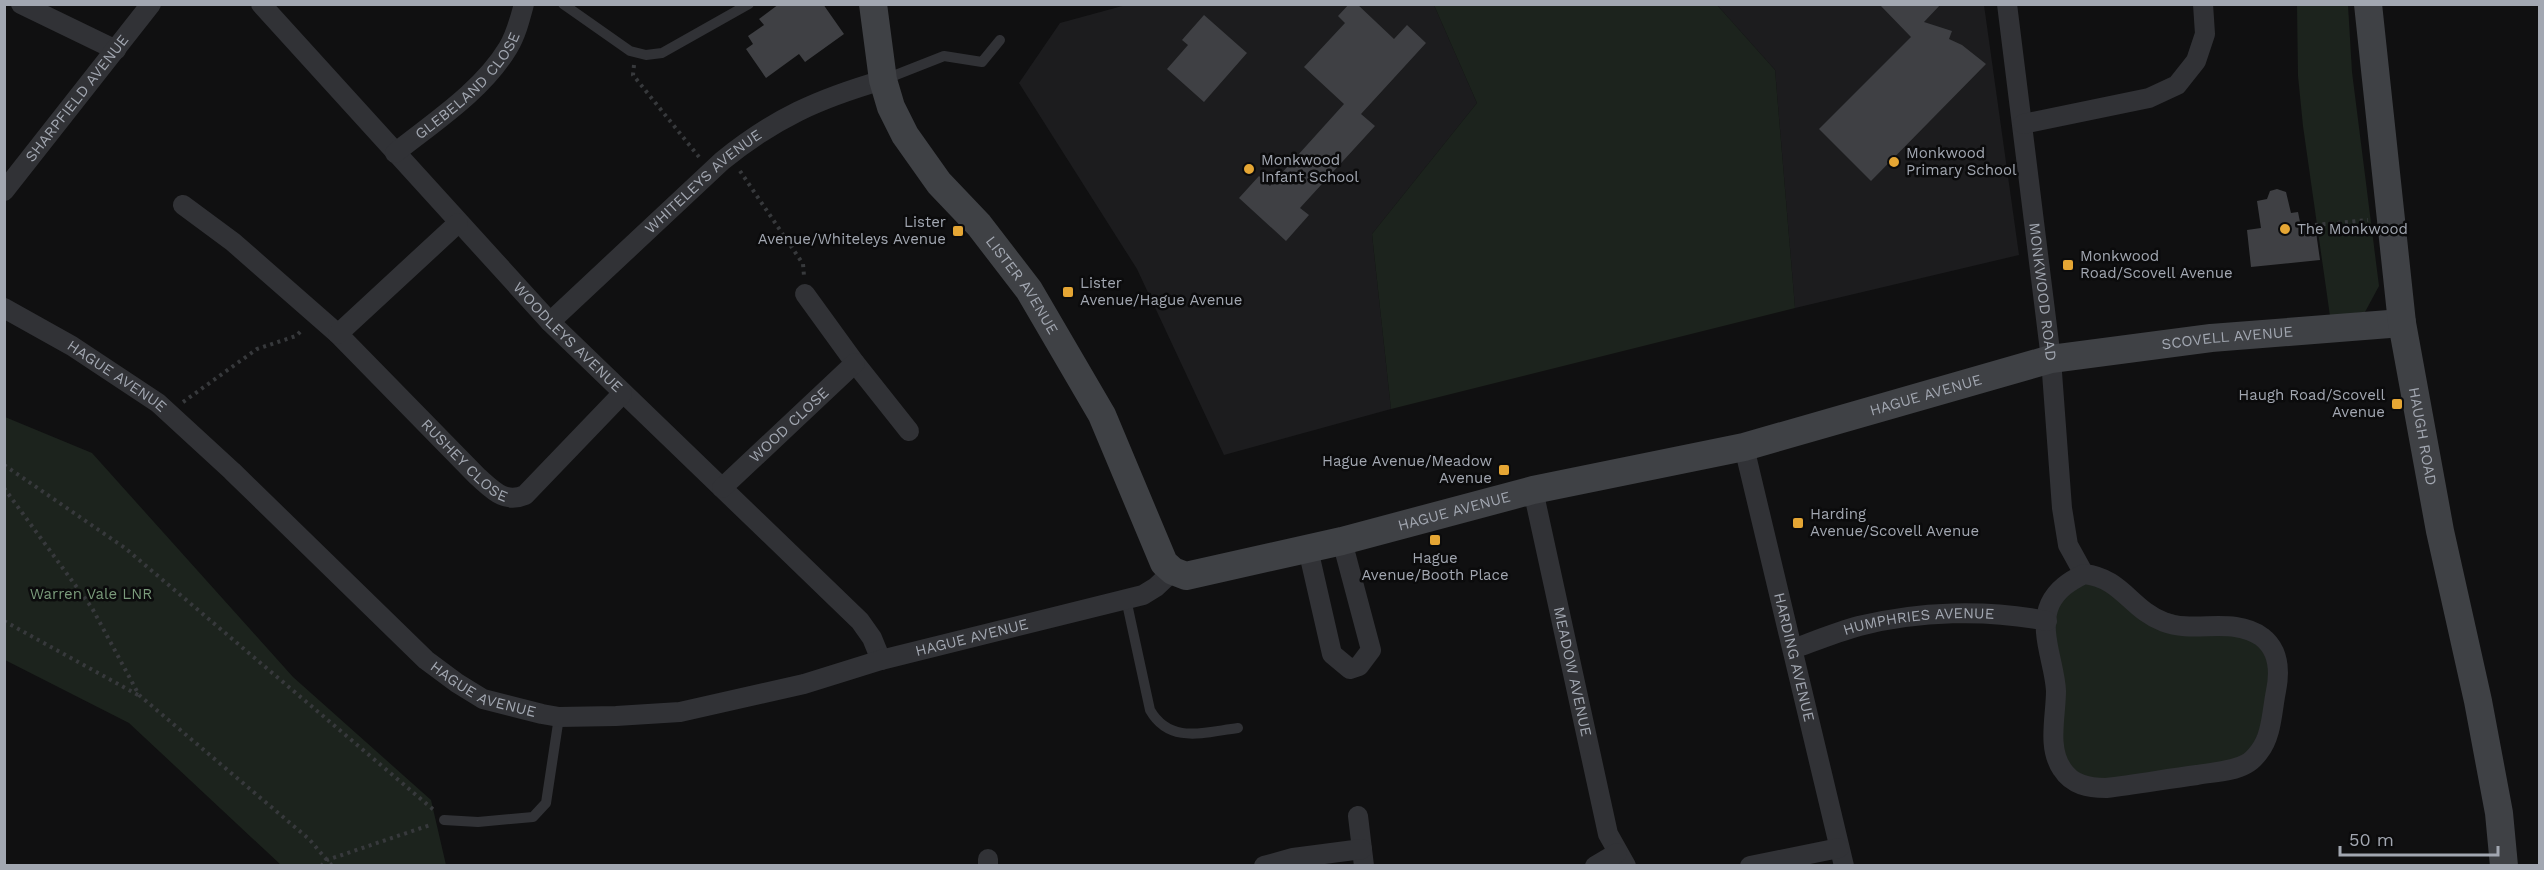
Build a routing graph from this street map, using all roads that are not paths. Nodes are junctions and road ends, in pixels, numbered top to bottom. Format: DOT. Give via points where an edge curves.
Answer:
graph roads {
  1 [pos="21,4"];
  2 [pos="152,4"];
  3 [pos="261,4"];
  4 [pos="563,4"];
  5 [pos="749,4"];
  6 [pos="873,4"];
  7 [pos="2007,4"];
  8 [pos="2203,4"];
  9 [pos="2368,4"];
  10 [pos="525,5"];
  11 [pos="1000,40"];
  12 [pos="116,50"];
  13 [pos="882,80"];
  14 [pos="2023,124"];
  15 [pos="395,153"];
  16 [pos="4,191"];
  17 [pos="183,205"];
  18 [pos="458,223"];
  19 [pos="805,294"];
  20 [pos="4,308"];
  21 [pos="550,322"];
  22 [pos="2402,323"];
  23 [pos="338,334"];
  24 [pos="2051,359"];
  25 [pos="855,363"];
  26 [pos="622,394"];
  27 [pos="909,431"];
  28 [pos="1744,447"];
  29 [pos="722,488"];
  30 [pos="1533,490"];
  31 [pos="1342,541"];
  32 [pos="1308,549"];
  33 [pos="1173,571"];
  34 [pos="2084,574"];
  35 [pos="1126,599"];
  36 [pos="2047,621"];
  37 [pos="1794,649"];
  38 [pos="880,660"];
  39 [pos="559,717"];
  40 [pos="1238,728"];
  41 [pos="1358,816"];
  42 [pos="444,820"];
  43 [pos="1363,857"];
  44 [pos="1841,857"];
  45 [pos="1622,859"];
  46 [pos="1264,866"];
  47 [pos="1595,866"];
  48 [pos="1750,866"];
  49 [pos="2504,866"];
  1 -- 12 [label="street"];
  2 -- 12 [label="street, SHARPFIELD AVENUE"];
  3 -- 15 [label="street, WOODLEYS AVENUE"];
  4 -- 5 [label="lane" via="630,51 646,55 662,52"];
  6 -- 13 [label="street, LISTER AVENUE"];
  7 -- 14 [label="street, MONKWOOD ROAD"];
  8 -- 14 [label="street" via="2205,34 2196,61 2177,85 2149,98"];
  9 -- 22 [label="street, HAUGH ROAD"];
  10 -- 15 [label="street, GLEBELAND CLOSE" via="509,46 496,66"];
  11 -- 13 [label="lane" via="982,62 944,56"];
  12 -- 16 [label="street, SHARPFIELD AVENUE"];
  13 -- 21 [label="street, WHITELEYS AVENUE" via="831,95 749,140"];
  13 -- 33 [label="street, LISTER AVENUE" via="905,135 1034,300 1102,415 1164,563"];
  14 -- 24 [label="street, MONKWOOD ROAD"];
  15 -- 18 [label="street, WOODLEYS AVENUE"];
  17 -- 23 [label="street, RUSHEY CLOSE" via="233,242"];
  18 -- 21 [label="street, WOODLEYS AVENUE"];
  18 -- 23 [label="street"];
  19 -- 25 [label="street"];
  20 -- 39 [label="street, HAGUE AVENUE" via="81,351 168,413 426,660 457,683 483,699"];
  21 -- 26 [label="street, WOODLEYS AVENUE"];
  22 -- 24 [label="street, SCOVELL AVENUE" via="2211,338"];
  22 -- 49 [label="street, HAUGH ROAD" via="2440,531 2478,701 2499,813"];
  23 -- 26 [label="street, RUSHEY CLOSE" via="477,476 506,498 525,495"];
  24 -- 28 [label="street, HAGUE AVENUE"];
  24 -- 34 [label="street, MONKWOOD ROAD" via="2065,527 2068,545"];
  25 -- 27 [label="street"];
  25 -- 29 [label="street, WOOD CLOSE"];
  26 -- 29 [label="street, WOODLEYS AVENUE"];
  28 -- 30 [label="street, HAGUE AVENUE"];
  28 -- 37 [label="street, HARDING AVENUE"];
  29 -- 38 [label="street, WOODLEYS AVENUE" via="860,621"];
  30 -- 31 [label="street, HAGUE AVENUE"];
  30 -- 45 [label="street, MEADOW AVENUE" via="1608,834"];
  31 -- 32 [label="street, HAGUE AVENUE"];
  31 -- 32 [label="street" via="1371,650 1359,666 1350,669 1332,654"];
  32 -- 33 [label="street, HAGUE AVENUE" via="1203,574 1186,576"];
  33 -- 35 [label="street, HAGUE AVENUE" via="1143,595"];
  34 -- 36 [label="street" via="2070,580 2058,592"];
  34 -- 36 [label="street" via="2100,576 2115,584 2155,619 2175,626 2246,628 2272,648 2278,660 2277,685 2267,739 2259,752 2246,764 2226,770 2106,788 2074,782 2056,757 2056,692"];
  35 -- 38 [label="street, HAGUE AVENUE"];
  35 -- 40 [label="lane" via="1150,710 1157,722 1182,734"];
  36 -- 37 [label="street, HUMPHRIES AVENUE" via="2013,615 1913,616 1858,626"];
  37 -- 44 [label="street, HARDING AVENUE"];
  38 -- 39 [label="street, HAGUE AVENUE" via="804,684 680,712"];
  39 -- 42 [label="lane" via="546,803 533,817 478,822"];
  41 -- 43 [label="street"];
  43 -- 46 [label="street" via="1293,858"];
  44 -- 48 [label="street"];
  45 -- 47 [label="street, MEADOW AVENUE"];
}
